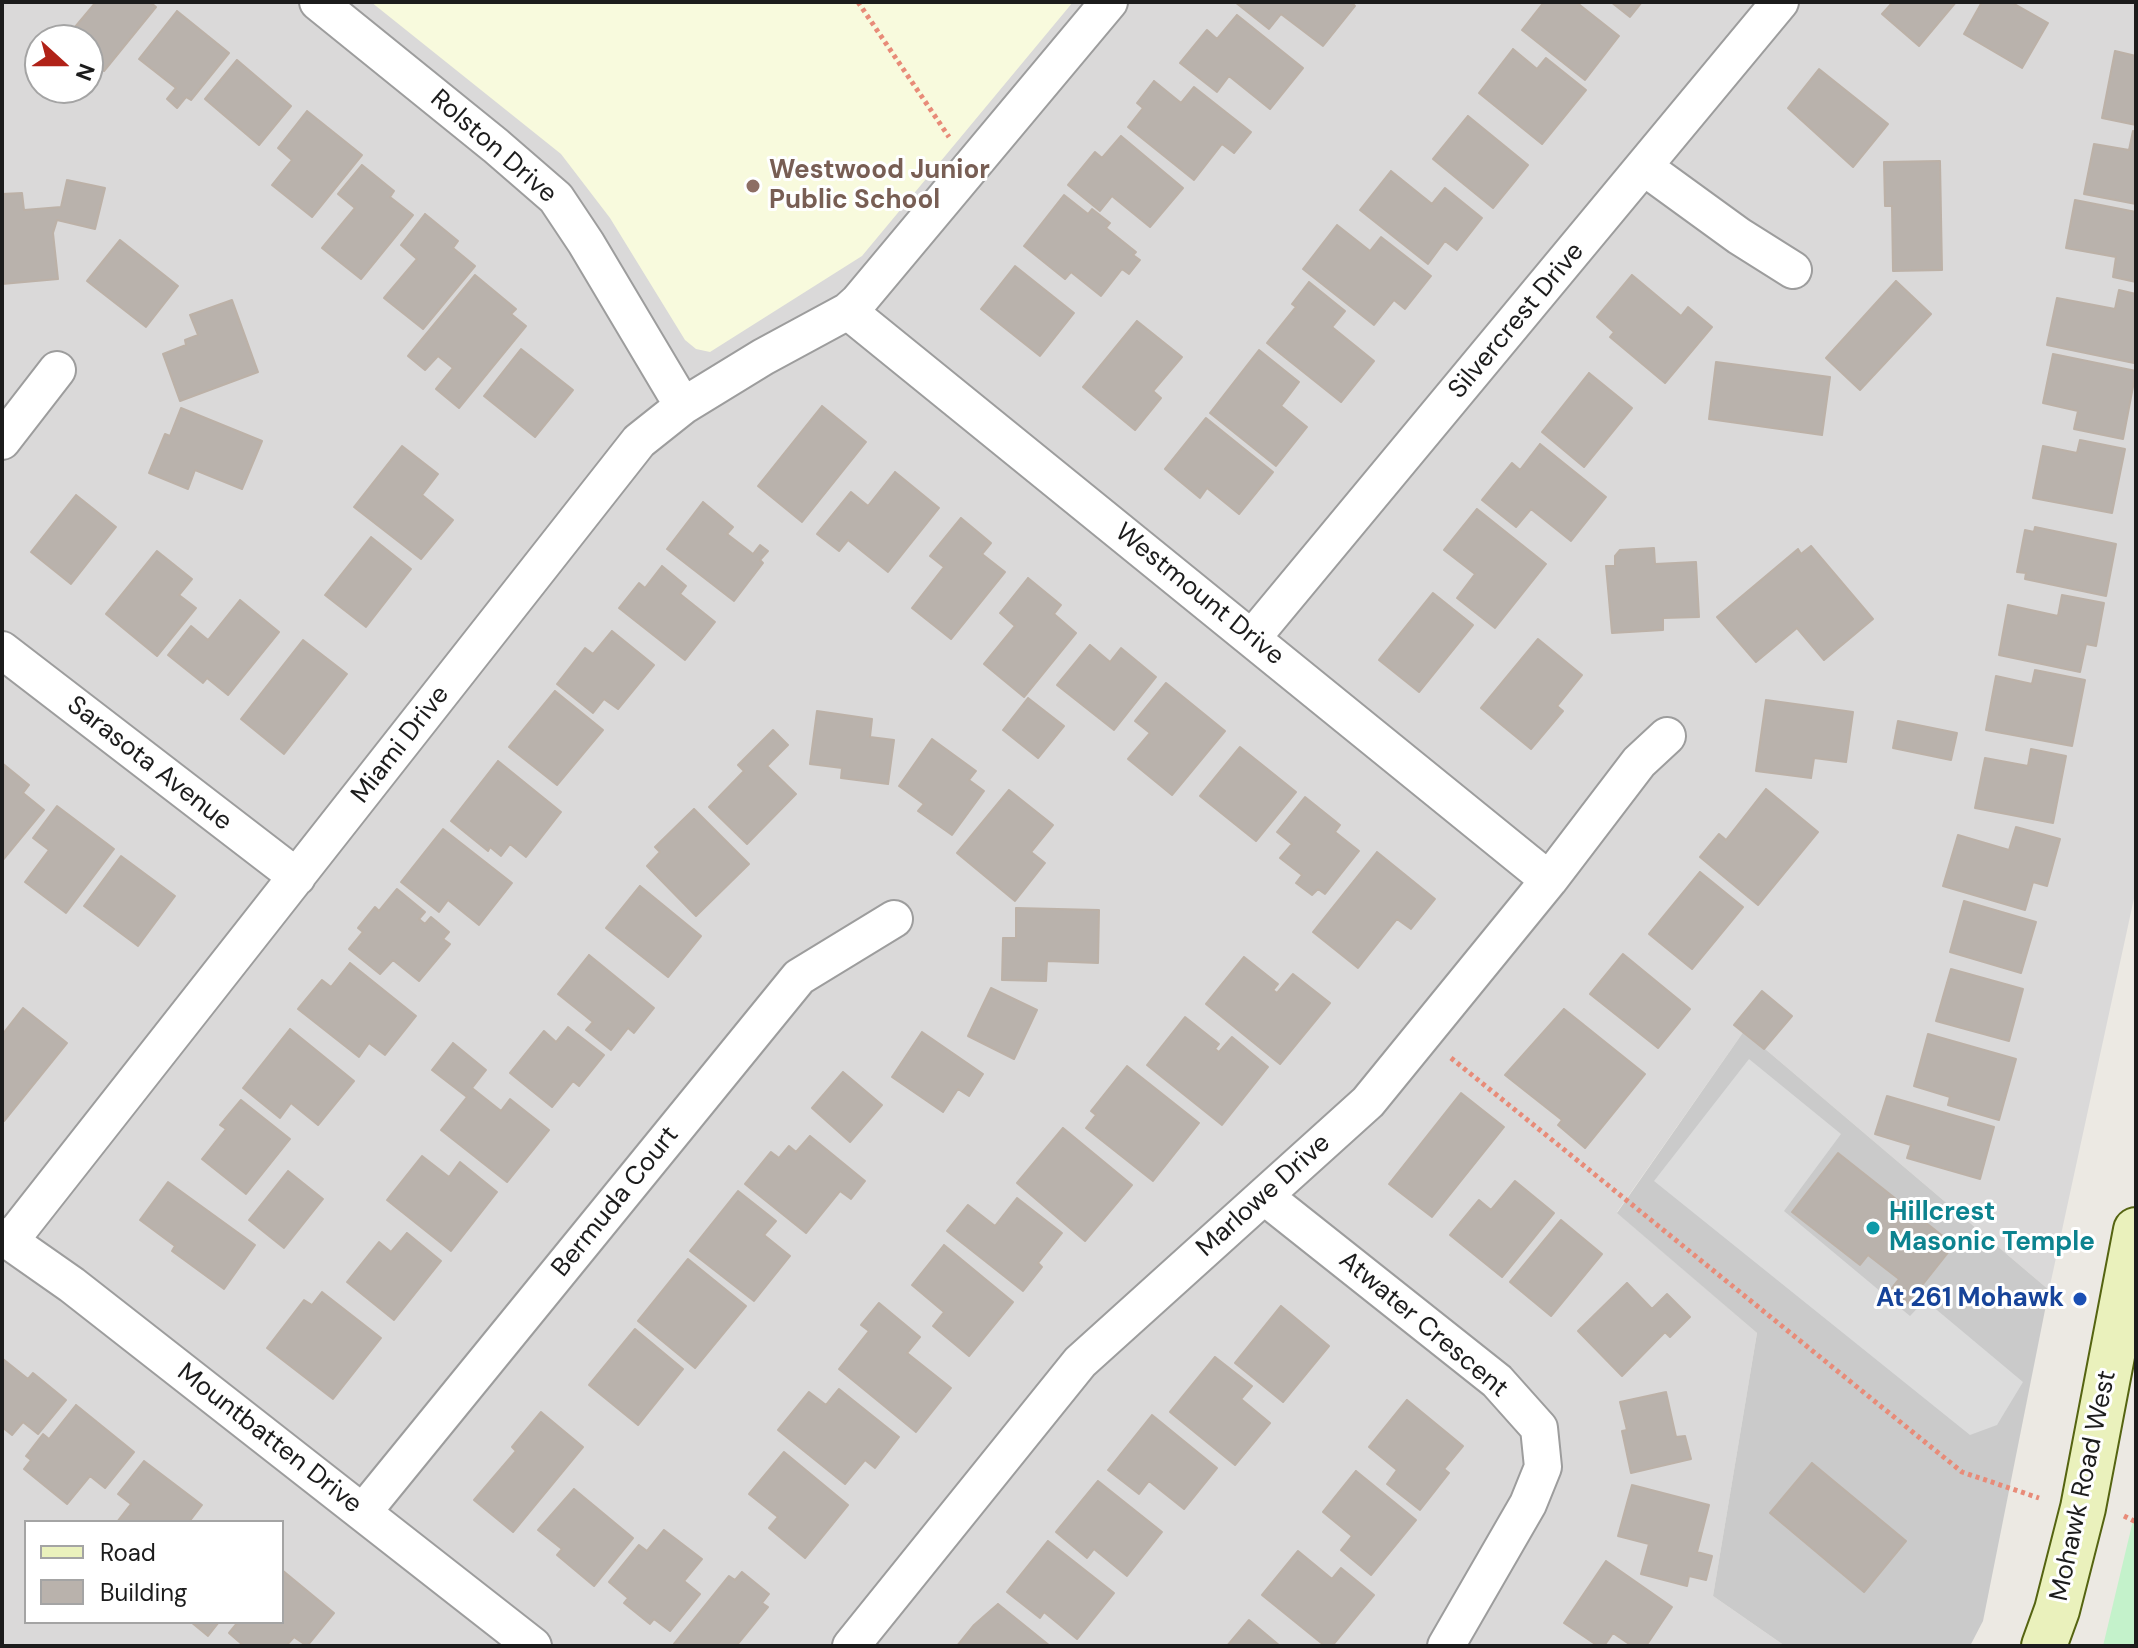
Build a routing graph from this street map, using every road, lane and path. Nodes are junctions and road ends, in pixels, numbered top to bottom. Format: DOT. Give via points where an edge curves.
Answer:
graph roads {
  1 [pos="318,2"];
  2 [pos="858,2"];
  3 [pos="1109,2"];
  4 [pos="1780,2"];
  5 [pos="1644,167"];
  6 [pos="970,168"];
  7 [pos="1793,270"];
  8 [pos="848,311"];
  9 [pos="57,370"];
  10 [pos="683,406"];
  11 [pos="2,441"];
  12 [pos="1252,638"];
  13 [pos="2,650"];
  14 [pos="1667,736"];
  15 [pos="297,877"];
  16 [pos="1549,880"];
  17 [pos="894,919"];
  18 [pos="1423,1035"];
  19 [pos="1264,1196"];
  20 [pos="2136,1230"];
  21 [pos="6,1239"];
  22 [pos="2039,1498"];
  23 [pos="363,1512"];
  24 [pos="2124,1516"];
  25 [pos="2136,1522"];
  26 [pos="533,1646"];
  27 [pos="851,1646"];
  28 [pos="1446,1646"];
  29 [pos="2044,1646"];
  1 -- 10 [label="street, Rolston Drive" via="556,198"];
  2 -- 6 [label="path"];
  3 -- 6 [label="street"];
  4 -- 5 [label="street, Silvercrest Drive"];
  5 -- 7 [label="street"];
  5 -- 12 [label="street, Silvercrest Drive"];
  6 -- 8 [label="street"];
  8 -- 10 [label="street, Miami Drive"];
  8 -- 12 [label="street, Westmount Drive"];
  9 -- 11 [label="street"];
  10 -- 15 [label="street, Miami Drive" via="639,441"];
  12 -- 16 [label="street, Westmount Drive"];
  13 -- 15 [label="street, Sarasota Avenue"];
  14 -- 16 [label="street, Marlowe Drive" via="1639,762"];
  15 -- 21 [label="street, Miami Drive"];
  16 -- 18 [label="street, Marlowe Drive"];
  17 -- 23 [label="street, Bermuda Court" via="799,977"];
  18 -- 19 [label="street, Marlowe Drive" via="1368,1102"];
  18 -- 22 [label="path" via="1962,1472"];
  19 -- 27 [label="street, Marlowe Drive" via="1080,1362"];
  19 -- 28 [label="street, Atwater Crescent" via="1497,1381 1539,1428 1543,1467 1528,1504"];
  20 -- 29 [label="main road, Mohawk Road West" via="2083,1508"];
  21 -- 23 [label="street, Mountbatten Drive"];
  23 -- 26 [label="street, Mountbatten Drive"];
  24 -- 25 [label="path"];
}
